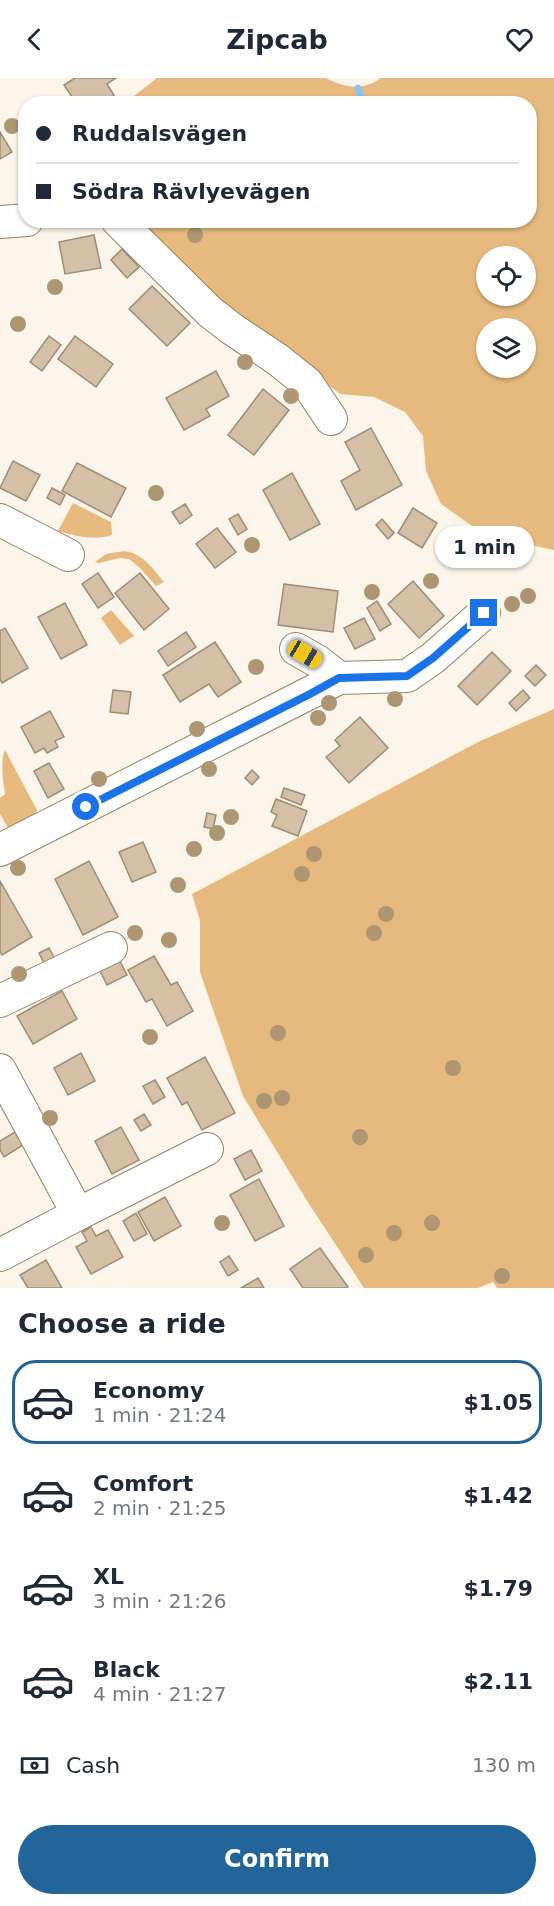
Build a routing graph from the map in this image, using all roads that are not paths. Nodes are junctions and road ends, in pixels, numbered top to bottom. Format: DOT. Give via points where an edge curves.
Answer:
graph roads {
  1 [pos="18,221"];
  2 [pos="0,222"];
  3 [pos="125,228"];
  4 [pos="332,419"];
  5 [pos="0,520"];
  6 [pos="68,555"];
  7 [pos="484,613"];
  8 [pos="296,649"];
  9 [pos="339,678"];
  10 [pos="0,850"];
  11 [pos="111,948"];
  12 [pos="0,1001"];
  13 [pos="0,1070"];
  14 [pos="207,1149"];
  15 [pos="78,1214"];
  16 [pos="0,1256"];
  1 -- 2 [label="street"];
  3 -- 4 [label="street" via="210,312 298,375 313,389"];
  5 -- 6 [label="street"];
  7 -- 9 [label="street" via="407,676"];
  8 -- 9 [label="street"];
  9 -- 10 [label="street"];
  11 -- 12 [label="street"];
  13 -- 15 [label="street"];
  14 -- 15 [label="street"];
  15 -- 16 [label="street"];
}
